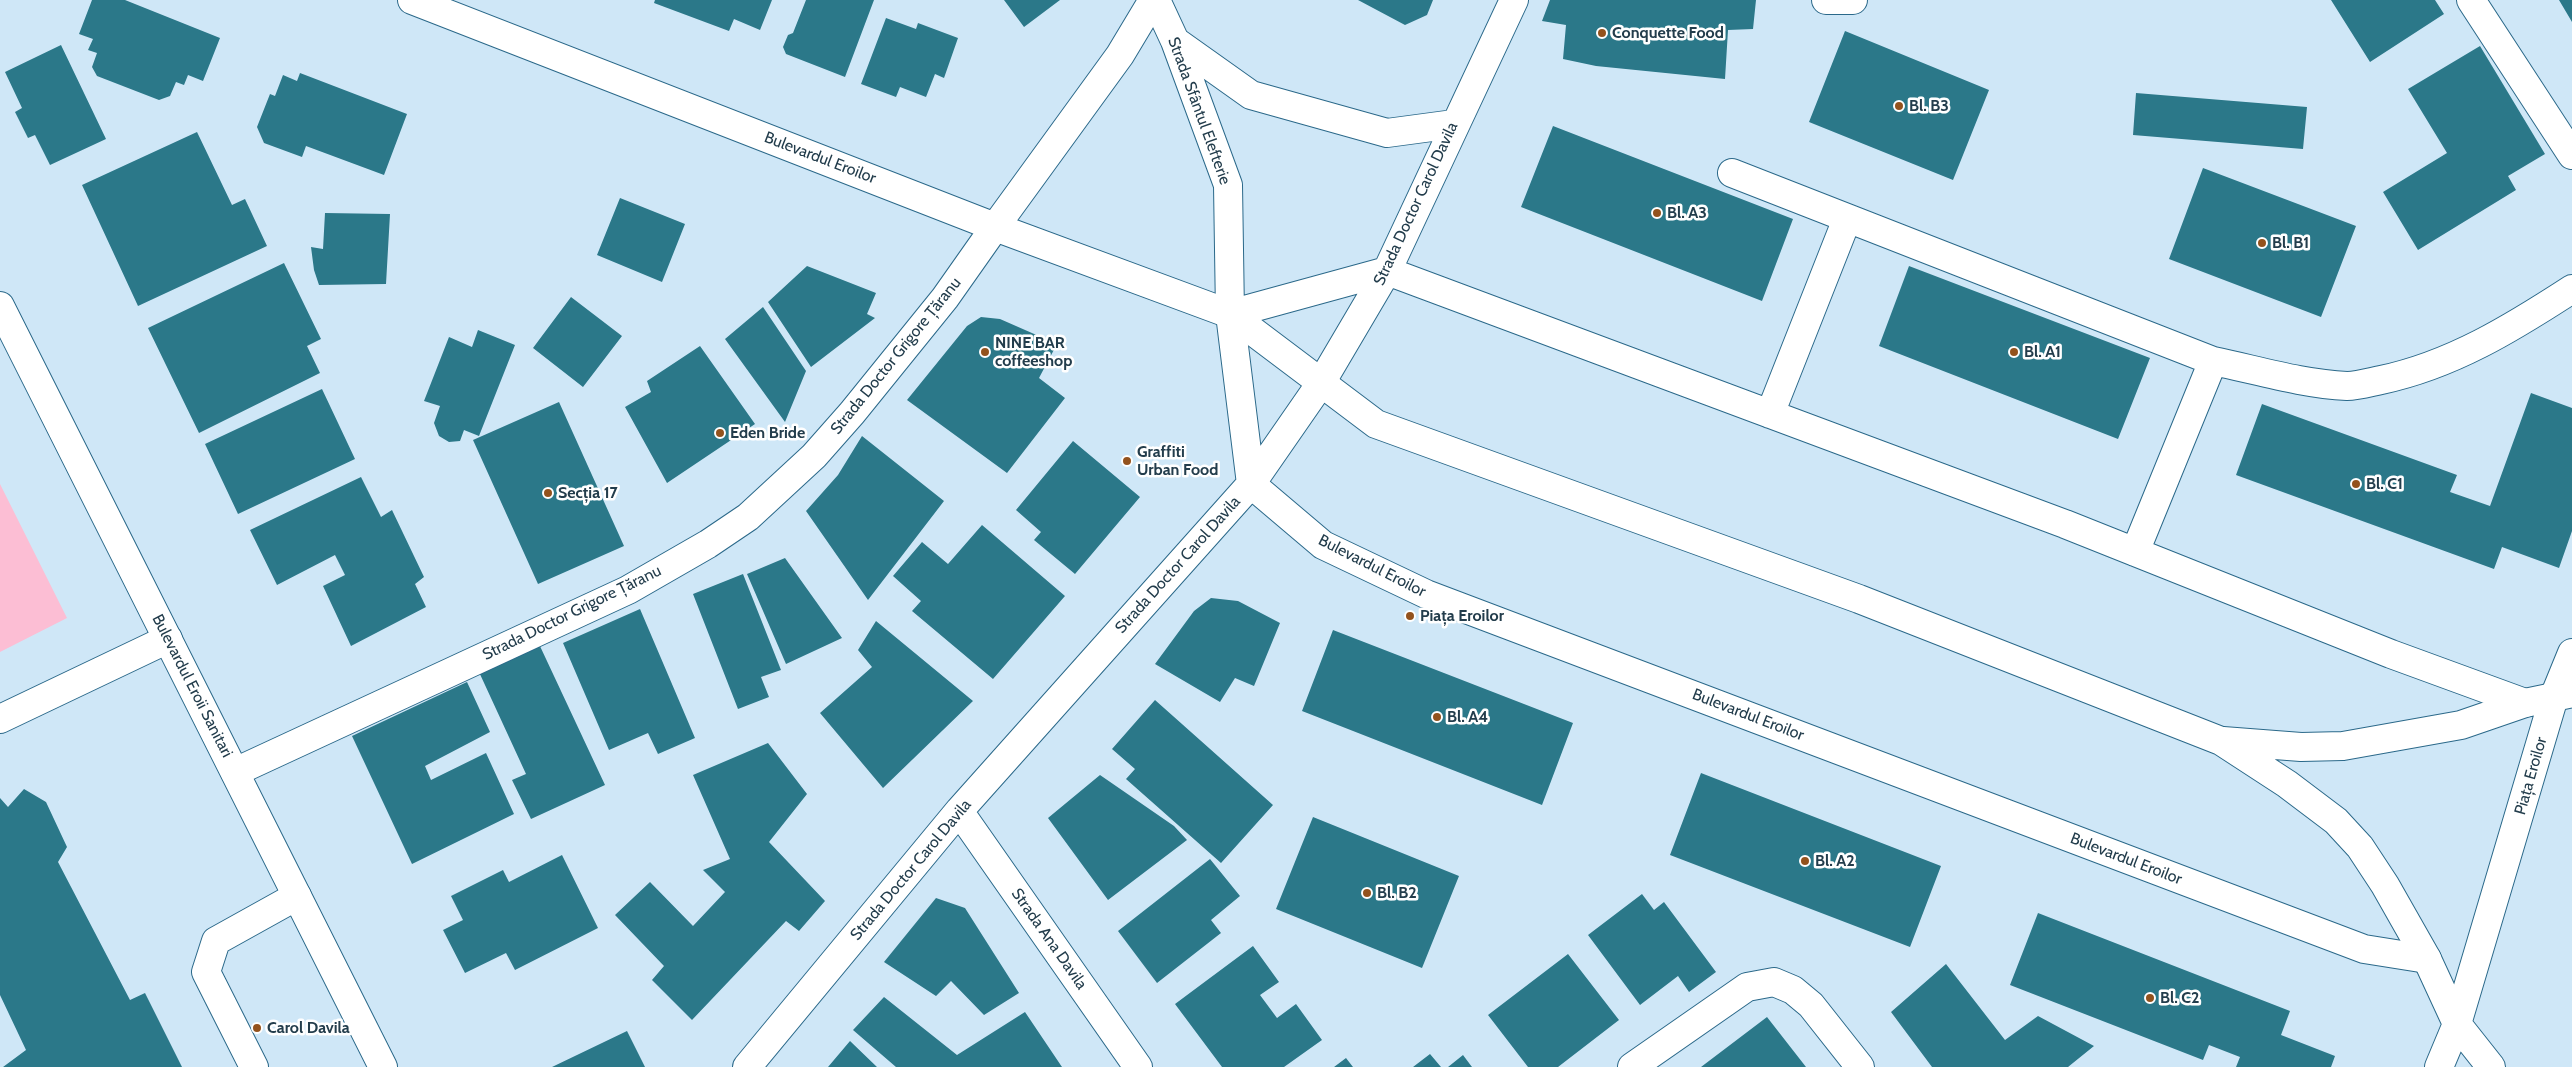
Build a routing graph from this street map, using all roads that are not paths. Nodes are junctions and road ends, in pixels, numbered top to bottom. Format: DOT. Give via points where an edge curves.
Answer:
graph roads {
  1 [pos="412,0"];
  2 [pos="1154,0"];
  3 [pos="1514,0"];
  4 [pos="1826,0"];
  5 [pos="1854,0"];
  6 [pos="2471,0"];
  7 [pos="1175,41"];
  8 [pos="1454,124"];
  9 [pos="2572,155"];
  10 [pos="1732,174"];
  11 [pos="1847,219"];
  12 [pos="995,227"];
  13 [pos="1387,272"];
  14 [pos="2572,289"];
  15 [pos="0,306"];
  16 [pos="1230,314"];
  17 [pos="2213,361"];
  18 [pos="1321,383"];
  19 [pos="1770,414"];
  20 [pos="1251,484"];
  21 [pos="2136,552"];
  22 [pos="168,639"];
  23 [pos="2572,652"];
  24 [pos="2563,695"];
  25 [pos="2525,703"];
  26 [pos="0,719"];
  27 [pos="2221,741"];
  28 [pos="235,772"];
  29 [pos="959,811"];
  30 [pos="298,896"];
  31 [pos="2427,959"];
  32 [pos="2457,1024"];
  33 [pos="254,1067"];
  34 [pos="383,1067"];
  35 [pos="747,1067"];
  36 [pos="1138,1067"];
  37 [pos="1632,1067"];
  38 [pos="1860,1067"];
  39 [pos="2439,1067"];
  40 [pos="2491,1067"];
  1 -- 12 [label="street, Bulevardul Eroilor"];
  2 -- 7 [label="street, Strada Sfântul Elefterie"];
  2 -- 12 [label="street, Strada Doctor Grigore Țăranu" via="1120,55"];
  3 -- 8 [label="street, Strada Doctor Carol Davila"];
  4 -- 5 [label="street"];
  6 -- 9 [label="street"];
  7 -- 8 [label="street" via="1251,95 1387,133"];
  7 -- 16 [label="street, Strada Sfântul Elefterie" via="1228,185"];
  8 -- 13 [label="street, Strada Doctor Carol Davila"];
  10 -- 11 [label="street"];
  11 -- 17 [label="street"];
  11 -- 19 [label="street"];
  12 -- 16 [label="street, Bulevardul Eroilor"];
  12 -- 28 [label="street, Strada Doctor Grigore Țăranu" via="945,298 852,413 814,456 748,517 628,590"];
  13 -- 16 [label="street"];
  13 -- 18 [label="street, Strada Doctor Carol Davila"];
  13 -- 19 [label="street"];
  14 -- 17 [label="street" via="2498,336 2446,360 2394,377 2349,386"];
  15 -- 22 [label="street, Bulevardul Eroii Sanitari"];
  16 -- 18 [label="street, Bulevardul Eroilor"];
  16 -- 20 [label="street"];
  17 -- 21 [label="street"];
  18 -- 20 [label="street, Strada Doctor Carol Davila"];
  18 -- 27 [label="street, Bulevardul Eroilor" via="1376,424 1859,599"];
  19 -- 21 [label="street"];
  20 -- 29 [label="street, Strada Doctor Carol Davila"];
  20 -- 31 [label="street, Bulevardul Eroilor" via="1323,545 1426,594 2364,949"];
  21 -- 25 [label="street" via="2391,654"];
  22 -- 26 [label="street"];
  22 -- 28 [label="street, Bulevardul Eroii Sanitari"];
  23 -- 24 [label="street, Piața Eroilor"];
  24 -- 25 [label="street"];
  24 -- 32 [label="street, Piața Eroilor"];
  25 -- 27 [label="street, Bulevardul Eroilor" via="2462,725 2343,746 2302,747"];
  27 -- 31 [label="street, Bulevardul Eroilor" via="2294,789 2336,822 2360,847"];
  28 -- 30 [label="street, Bulevardul Eroii Sanitari"];
  29 -- 35 [label="street, Strada Doctor Carol Davila"];
  29 -- 36 [label="street, Strada Ana Davila"];
  30 -- 33 [label="street" via="216,941 206,972"];
  30 -- 34 [label="street, Bulevardul Eroii Sanitari"];
  31 -- 32 [label="street"];
  32 -- 39 [label="street, Piața Eroilor"];
  32 -- 40 [label="street"];
  37 -- 38 [label="street" via="1748,987 1774,982 1793,990 1811,1005"];
}
